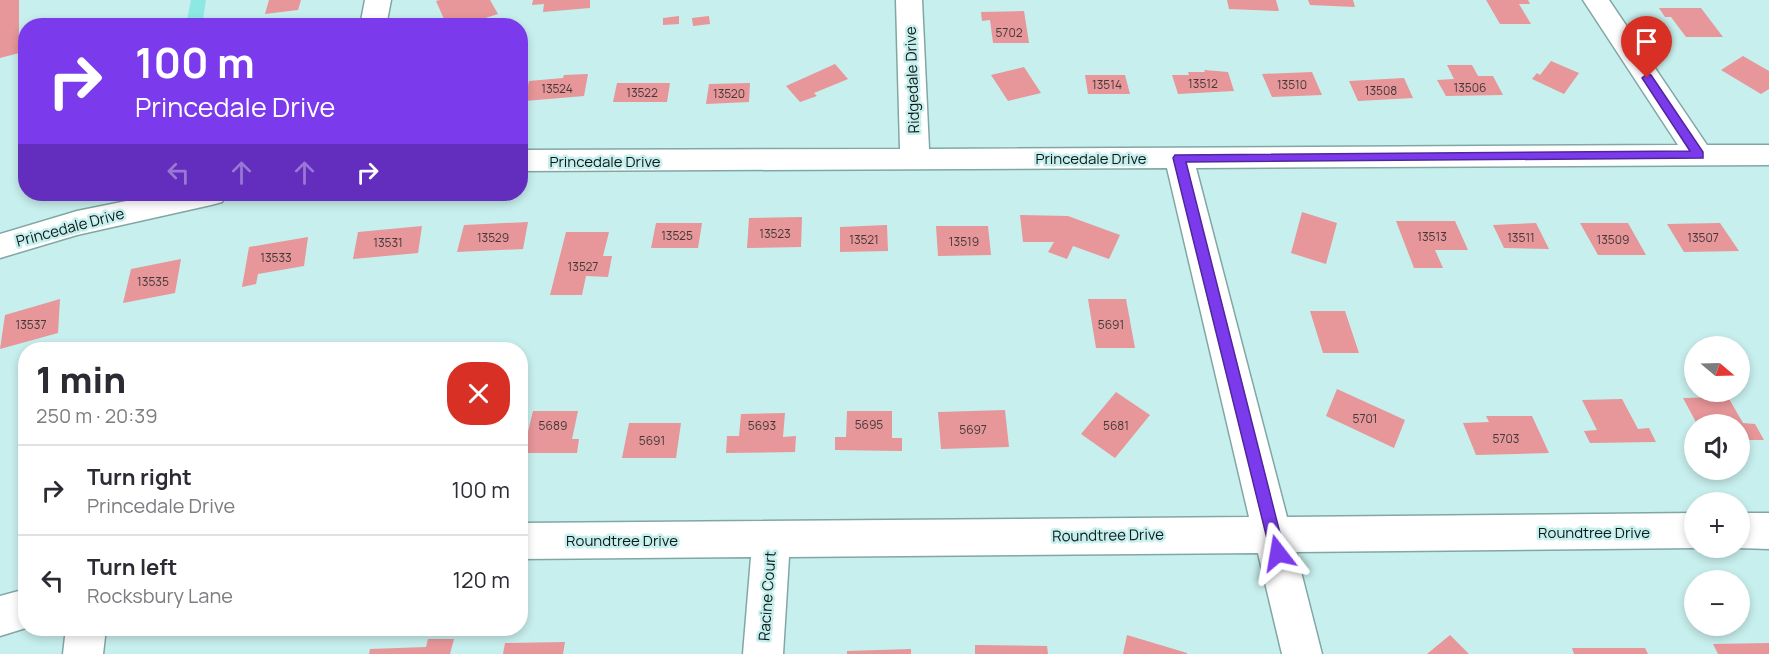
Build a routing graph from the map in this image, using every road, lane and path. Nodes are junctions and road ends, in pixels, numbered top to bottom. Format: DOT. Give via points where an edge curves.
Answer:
graph roads {
  1 [pos="378,0"];
  2 [pos="909,0"];
  3 [pos="1596,0"];
  4 [pos="375,18"];
  5 [pos="1699,155"];
  6 [pos="1769,155"];
  7 [pos="1179,158"];
  8 [pos="915,159"];
  9 [pos="528,161"];
  10 [pos="180,201"];
  11 [pos="0,246"];
  12 [pos="1684,531"];
  13 [pos="1750,531"];
  14 [pos="1769,531"];
  15 [pos="1272,533"];
  16 [pos="771,539"];
  17 [pos="528,541"];
  18 [pos="18,610"];
  19 [pos="0,616"];
  20 [pos="85,636"];
  21 [pos="83,654"];
  22 [pos="763,654"];
  23 [pos="1302,654"];
  1 -- 4 [label="street"];
  2 -- 8 [label="street, Ridgedale Drive"];
  3 -- 5 [label="street"];
  5 -- 6 [label="street, Princedale Drive"];
  5 -- 7 [label="street, Princedale Drive"];
  7 -- 8 [label="street, Princedale Drive"];
  7 -- 15 [label="street"];
  8 -- 9 [label="street, Princedale Drive"];
  10 -- 11 [label="street, Princedale Drive"];
  12 -- 15 [label="street, Roundtree Drive"];
  13 -- 14 [label="street"];
  15 -- 16 [label="street, Roundtree Drive"];
  15 -- 23 [label="street"];
  16 -- 17 [label="street, Roundtree Drive"];
  16 -- 22 [label="street, Racine Court"];
  18 -- 19 [label="street"];
  20 -- 21 [label="street"];
}
